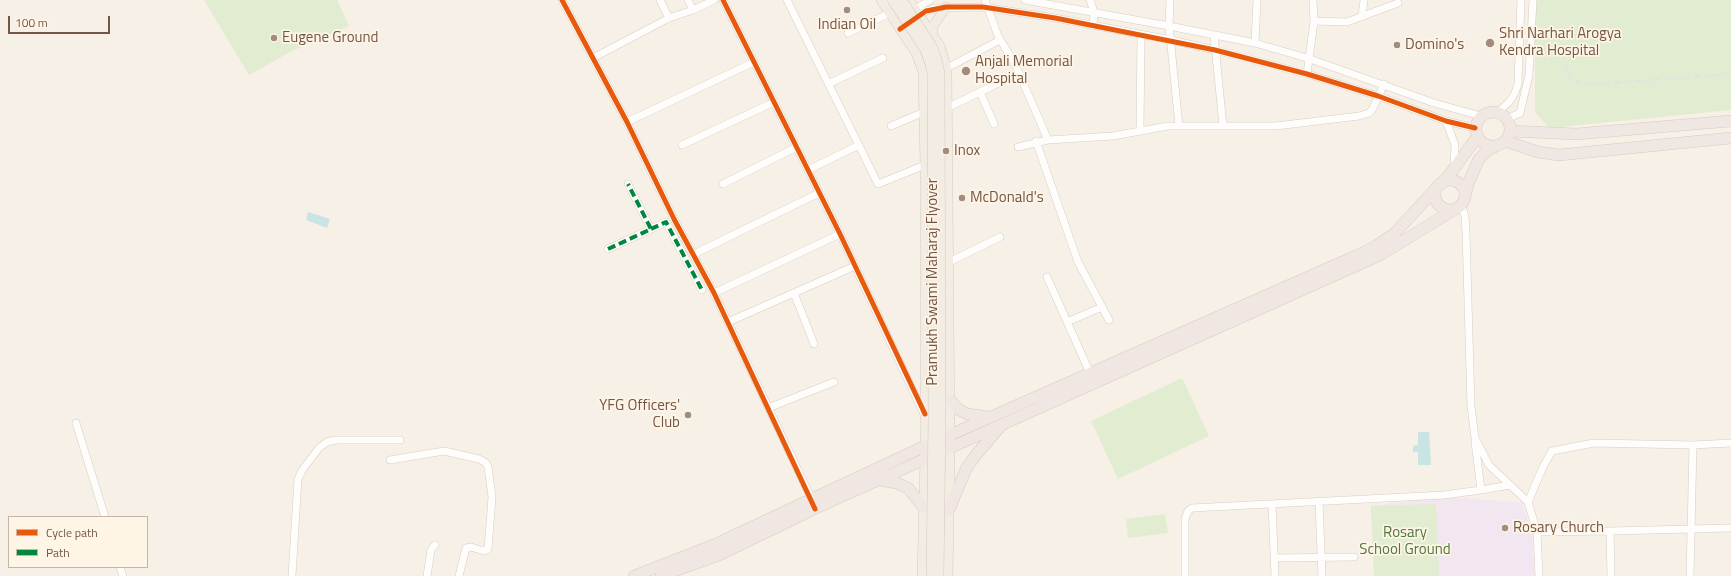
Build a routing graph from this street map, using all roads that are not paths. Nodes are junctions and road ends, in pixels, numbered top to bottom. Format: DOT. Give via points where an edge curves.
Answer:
graph roads {
  1 [pos="562,0"];
  2 [pos="660,0"];
  3 [pos="688,0"];
  4 [pos="714,0"];
  5 [pos="723,0"];
  6 [pos="787,0"];
  7 [pos="881,0"];
  8 [pos="892,0"];
  9 [pos="902,0"];
  10 [pos="909,0"];
  11 [pos="930,0"];
  12 [pos="985,0"];
  13 [pos="1025,0"];
  14 [pos="1090,0"];
  15 [pos="1170,0"];
  16 [pos="1257,0"];
  17 [pos="1313,0"];
  18 [pos="1364,0"];
  19 [pos="1521,0"];
  20 [pos="1533,0"];
  21 [pos="1398,3"];
  22 [pos="946,7"];
  23 [pos="988,8"];
  24 [pos="693,10"];
  25 [pos="917,12"];
  26 [pos="1094,12"];
  27 [pos="890,13"];
  28 [pos="1362,17"];
  29 [pos="669,18"];
  30 [pos="1314,21"];
  31 [pos="898,26"];
  32 [pos="1093,26"];
  33 [pos="1169,26"];
  34 [pos="848,33"];
  35 [pos="1141,35"];
  36 [pos="1214,35"];
  37 [pos="934,36"];
  38 [pos="1000,40"];
  39 [pos="1171,40"];
  40 [pos="1256,44"];
  41 [pos="1215,50"];
  42 [pos="593,58"];
  43 [pos="883,58"];
  44 [pos="1310,59"];
  45 [pos="754,62"];
  46 [pos="947,68"];
  47 [pos="1019,73"];
  48 [pos="1307,74"];
  49 [pos="828,84"];
  50 [pos="1384,84"];
  51 [pos="980,92"];
  52 [pos="1378,96"];
  53 [pos="774,102"];
  54 [pos="947,108"];
  55 [pos="924,112"];
  56 [pos="1498,112"];
  57 [pos="1481,116"];
  58 [pos="1507,119"];
  59 [pos="1446,120"];
  60 [pos="1731,121"];
  61 [pos="627,122"];
  62 [pos="994,124"];
  63 [pos="891,126"];
  64 [pos="1179,126"];
  65 [pos="1223,126"];
  66 [pos="1140,131"];
  67 [pos="1476,132"];
  68 [pos="1731,138"];
  69 [pos="1505,139"];
  70 [pos="1048,140"];
  71 [pos="1036,141"];
  72 [pos="682,145"];
  73 [pos="860,145"];
  74 [pos="797,147"];
  75 [pos="1018,147"];
  76 [pos="925,165"];
  77 [pos="1454,167"];
  78 [pos="808,170"];
  79 [pos="628,184"];
  80 [pos="722,184"];
  81 [pos="1440,185"];
  82 [pos="819,193"];
  83 [pos="1461,204"];
  84 [pos="651,229"];
  85 [pos="840,234"];
  86 [pos="1000,237"];
  87 [pos="608,249"];
  88 [pos="694,254"];
  89 [pos="949,262"];
  90 [pos="855,266"];
  91 [pos="1047,277"];
  92 [pos="702,290"];
  93 [pos="714,293"];
  94 [pos="794,294"];
  95 [pos="1102,307"];
  96 [pos="1108,320"];
  97 [pos="728,322"];
  98 [pos="1067,322"];
  99 [pos="814,344"];
  100 [pos="1090,373"];
  101 [pos="834,382"];
  102 [pos="950,400"];
  103 [pos="768,408"];
  104 [pos="924,414"];
  105 [pos="990,417"];
  106 [pos="76,423"];
  107 [pos="1002,424"];
  108 [pos="950,435"];
  109 [pos="1475,438"];
  110 [pos="400,440"];
  111 [pos="1731,443"];
  112 [pos="1693,445"];
  113 [pos="925,446"];
  114 [pos="950,448"];
  115 [pos="925,459"];
  116 [pos="390,460"];
  117 [pos="879,480"];
  118 [pos="1510,485"];
  119 [pos="1481,490"];
  120 [pos="1319,502"];
  121 [pos="1528,502"];
  122 [pos="813,504"];
  123 [pos="1272,504"];
  124 [pos="924,507"];
  125 [pos="949,510"];
  126 [pos="105,516"];
  127 [pos="1692,528"];
  128 [pos="1731,528"];
  129 [pos="1610,531"];
  130 [pos="1537,532"];
  131 [pos="435,545"];
  132 [pos="1322,557"];
  133 [pos="1354,557"];
  134 [pos="1274,558"];
  135 [pos="292,576"];
  136 [pos="427,576"];
  137 [pos="460,576"];
  138 [pos="634,576"];
  139 [pos="661,576"];
  140 [pos="922,576"];
  141 [pos="931,576"];
  142 [pos="939,576"];
  143 [pos="948,576"];
  144 [pos="1185,576"];
  145 [pos="1275,576"];
  146 [pos="1322,576"];
  147 [pos="1539,576"];
  148 [pos="1611,576"];
  149 [pos="1690,576"];
  1 -- 42 [label="street"];
  2 -- 29 [label="street"];
  3 -- 24 [label="street"];
  4 -- 24 [label="street"];
  5 -- 45 [label="street"];
  6 -- 49 [label="street"];
  7 -- 27 [label="main road"];
  8 -- 141 [label="main road, Pramukh Swami Maharaj Flyover, bridge" via="925,50 932,74 934,419"];
  9 -- 142 [label="main road, Pramukh Swami Maharaj Flyover, bridge" via="932,46 940,72"];
  10 -- 25 [label="main road"];
  11 -- 25 [label="street"];
  12 -- 23 [label="street"];
  13 -- 26 [label="street"];
  14 -- 26 [label="street"];
  15 -- 33 [label="street"];
  16 -- 40 [label="street"];
  17 -- 30 [label="street"];
  18 -- 28 [label="street"];
  19 -- 56 [label="street" via="1518,84 1515,93"];
  20 -- 58 [label="street" via="1529,75 1520,113"];
  21 -- 28 [label="street"];
  22 -- 23 [label="street"];
  22 -- 25 [label="street"];
  22 -- 37 [label="main road" via="933,26"];
  23 -- 32 [label="street"];
  23 -- 38 [label="street"];
  24 -- 29 [label="street"];
  25 -- 31 [label="street"];
  25 -- 37 [label="main road"];
  26 -- 32 [label="street"];
  26 -- 33 [label="street"];
  27 -- 31 [label="main road"];
  27 -- 34 [label="street"];
  28 -- 30 [label="street" via="1347,22"];
  29 -- 42 [label="street"];
  30 -- 44 [label="street"];
  31 -- 55 [label="main road" via="921,63"];
  32 -- 35 [label="street"];
  33 -- 36 [label="street"];
  33 -- 39 [label="street"];
  35 -- 39 [label="street"];
  35 -- 66 [label="street"];
  36 -- 40 [label="street"];
  36 -- 41 [label="street"];
  37 -- 46 [label="main road"];
  38 -- 46 [label="street"];
  38 -- 47 [label="street"];
  39 -- 41 [label="street"];
  39 -- 64 [label="street"];
  40 -- 44 [label="street"];
  41 -- 48 [label="street"];
  41 -- 65 [label="street"];
  42 -- 61 [label="street"];
  43 -- 49 [label="street"];
  44 -- 48 [label="street"];
  44 -- 50 [label="street"];
  45 -- 53 [label="street"];
  45 -- 61 [label="street"];
  46 -- 54 [label="main road"];
  47 -- 51 [label="street"];
  47 -- 70 [label="street"];
  48 -- 52 [label="street"];
  49 -- 73 [label="street"];
  50 -- 52 [label="street"];
  50 -- 57 [label="street" via="1434,103"];
  51 -- 54 [label="street"];
  51 -- 62 [label="street"];
  52 -- 59 [label="street"];
  52 -- 65 [label="street" via="1372,110 1366,115 1276,126"];
  53 -- 72 [label="street"];
  53 -- 74 [label="street"];
  54 -- 89 [label="main road"];
  55 -- 63 [label="street"];
  55 -- 76 [label="main road"];
  56 -- 57 [label="highway" via="1492,111"];
  56 -- 58 [label="highway"];
  57 -- 67 [label="highway" via="1477,120"];
  58 -- 69 [label="highway"];
  59 -- 67 [label="street"];
  59 -- 77 [label="street" via="1455,145"];
  60 -- 69 [label="highway"];
  61 -- 88 [label="street"];
  64 -- 65 [label="street"];
  64 -- 66 [label="street"];
  66 -- 70 [label="street" via="1113,136"];
  67 -- 69 [label="highway" via="1480,141 1490,146"];
  67 -- 77 [label="highway"];
  68 -- 69 [label="highway" via="1560,154 1538,152"];
  69 -- 83 [label="highway" via="1479,159"];
  70 -- 71 [label="street"];
  71 -- 75 [label="street"];
  71 -- 95 [label="street" via="1078,262"];
  73 -- 76 [label="street" via="878,184"];
  73 -- 78 [label="street"];
  74 -- 78 [label="street"];
  74 -- 80 [label="street"];
  76 -- 104 [label="main road"];
  77 -- 81 [label="highway"];
  78 -- 82 [label="street"];
  79 -- 84 [label="street"];
  81 -- 83 [label="highway" via="1446,181 1456,182 1463,188"];
  81 -- 83 [label="highway" via="1435,196 1439,205 1448,210"];
  81 -- 100 [label="highway" via="1395,233 1376,246"];
  82 -- 85 [label="street"];
  82 -- 88 [label="street"];
  83 -- 107 [label="highway" via="1380,255"];
  83 -- 109 [label="street" via="1466,232 1471,406"];
  84 -- 87 [label="street"];
  84 -- 92 [label="street" via="666,222"];
  85 -- 90 [label="street"];
  85 -- 93 [label="street"];
  86 -- 89 [label="street"];
  88 -- 93 [label="street"];
  89 -- 102 [label="main road"];
  90 -- 94 [label="street"];
  90 -- 104 [label="street"];
  91 -- 98 [label="street"];
  93 -- 97 [label="street"];
  94 -- 97 [label="street"];
  94 -- 99 [label="street"];
  95 -- 96 [label="street"];
  95 -- 98 [label="street"];
  97 -- 103 [label="street"];
  98 -- 100 [label="street"];
  100 -- 105 [label="highway"];
  101 -- 103 [label="street"];
  102 -- 105 [label="highway" via="967,414"];
  102 -- 108 [label="main road"];
  103 -- 122 [label="street"];
  104 -- 113 [label="main road"];
  105 -- 108 [label="highway"];
  106 -- 126 [label="street"];
  107 -- 114 [label="highway"];
  107 -- 125 [label="highway" via="974,456"];
  108 -- 113 [label="highway"];
  108 -- 114 [label="main road"];
  109 -- 118 [label="street" via="1489,465"];
  109 -- 119 [label="street"];
  110 -- 135 [label="street" via="336,440 327,442 319,448 298,479"];
  111 -- 112 [label="street"];
  112 -- 121 [label="street" via="1594,443 1552,451"];
  112 -- 127 [label="street"];
  113 -- 115 [label="main road"];
  113 -- 122 [label="highway"];
  114 -- 115 [label="highway"];
  114 -- 125 [label="main road"];
  115 -- 117 [label="highway"];
  115 -- 124 [label="main road"];
  116 -- 137 [label="street" via="444,451 479,458 486,463 492,497 488,549 484,552 471,547 466,548"];
  117 -- 122 [label="highway"];
  117 -- 124 [label="highway" via="908,488"];
  118 -- 119 [label="street"];
  118 -- 121 [label="street"];
  119 -- 120 [label="street"];
  120 -- 123 [label="street"];
  120 -- 132 [label="street"];
  121 -- 130 [label="street"];
  122 -- 138 [label="highway"];
  122 -- 139 [label="highway" via="721,554"];
  123 -- 134 [label="street"];
  123 -- 144 [label="street" via="1197,506 1188,510 1184,519"];
  124 -- 140 [label="main road"];
  125 -- 143 [label="main road"];
  127 -- 128 [label="street"];
  127 -- 129 [label="street"];
  127 -- 149 [label="street"];
  129 -- 130 [label="street"];
  129 -- 148 [label="street"];
  130 -- 147 [label="street"];
  131 -- 136 [label="street"];
  132 -- 133 [label="street"];
  132 -- 134 [label="street"];
  132 -- 146 [label="street"];
  134 -- 145 [label="street"];
}
